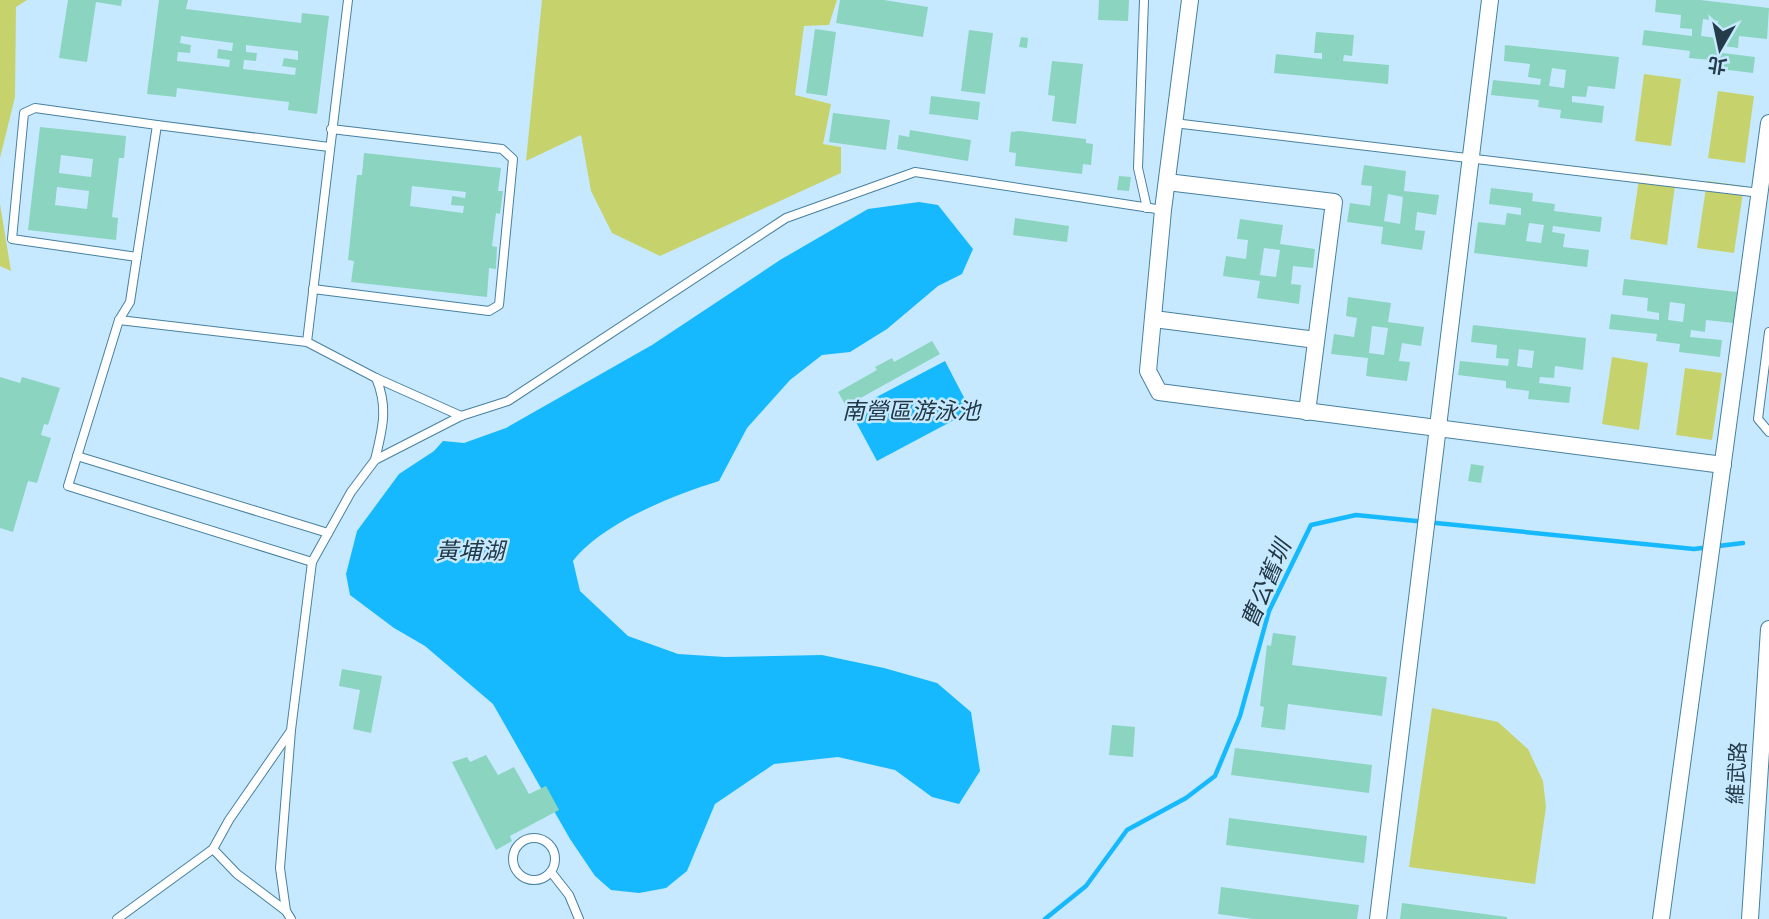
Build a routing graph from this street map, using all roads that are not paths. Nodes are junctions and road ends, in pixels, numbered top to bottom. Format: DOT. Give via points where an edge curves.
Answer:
graph roads {
  1 [pos="348,0"];
  2 [pos="1144,0"];
  3 [pos="1190,0"];
  4 [pos="1490,0"];
  5 [pos="1174,123"];
  6 [pos="1769,123"];
  7 [pos="157,125"];
  8 [pos="331,130"];
  9 [pos="329,147"];
  10 [pos="1470,160"];
  11 [pos="1167,182"];
  12 [pos="1752,192"];
  13 [pos="1155,209"];
  14 [pos="137,257"];
  15 [pos="313,289"];
  16 [pos="1153,318"];
  17 [pos="119,320"];
  18 [pos="1769,332"];
  19 [pos="1316,340"];
  20 [pos="307,342"];
  21 [pos="376,378"];
  22 [pos="1307,412"];
  23 [pos="461,416"];
  24 [pos="1437,428"];
  25 [pos="1769,432"];
  26 [pos="77,456"];
  27 [pos="374,460"];
  28 [pos="1723,465"];
  29 [pos="328,533"];
  30 [pos="312,562"];
  31 [pos="1769,629"];
  32 [pos="291,730"];
  33 [pos="213,849"];
  34 [pos="551,872"];
  35 [pos="289,915"];
  36 [pos="117,919"];
  37 [pos="579,919"];
  38 [pos="1378,919"];
  39 [pos="1661,919"];
  40 [pos="1750,919"];
  1 -- 8 [label="lane"];
  2 -- 13 [label="lane" via="1138,168"];
  3 -- 5 [label="street"];
  4 -- 10 [label="street"];
  5 -- 10 [label="lane"];
  5 -- 11 [label="street"];
  6 -- 28 [label="street"];
  7 -- 9 [label="lane"];
  7 -- 14 [label="lane"];
  7 -- 14 [label="lane" via="35,108 24,113 12,239"];
  8 -- 9 [label="lane"];
  8 -- 15 [label="lane" via="502,149 513,159 499,304 489,311"];
  9 -- 15 [label="lane"];
  10 -- 12 [label="lane"];
  10 -- 24 [label="street"];
  11 -- 13 [label="street"];
  11 -- 19 [label="street" via="1334,202"];
  13 -- 16 [label="street"];
  13 -- 23 [label="lane" via="915,172 786,218 508,401"];
  14 -- 17 [label="lane" via="130,302"];
  15 -- 20 [label="lane"];
  16 -- 19 [label="street"];
  16 -- 22 [label="street" via="1148,371 1159,392"];
  17 -- 20 [label="lane"];
  17 -- 26 [label="lane"];
  18 -- 25 [label="lane" via="1758,419"];
  19 -- 22 [label="street"];
  20 -- 21 [label="lane"];
  21 -- 23 [label="lane"];
  21 -- 27 [label="lane" via="385,418"];
  22 -- 24 [label="street"];
  23 -- 27 [label="lane"];
  24 -- 28 [label="street"];
  24 -- 38 [label="street"];
  26 -- 29 [label="lane"];
  26 -- 30 [label="lane" via="68,486"];
  27 -- 29 [label="lane"];
  28 -- 39 [label="street"];
  29 -- 30 [label="lane"];
  30 -- 32 [label="lane"];
  31 -- 40 [label="street, 維武路"];
  32 -- 33 [label="lane"];
  32 -- 35 [label="lane" via="280,869"];
  33 -- 35 [label="lane"];
  33 -- 36 [label="lane"];
  34 -- 34 [label="lane" via="555,859 550,845 537,838 518,845 514,864 521,875 533,880"];
  34 -- 37 [label="lane" via="569,895"];
}
